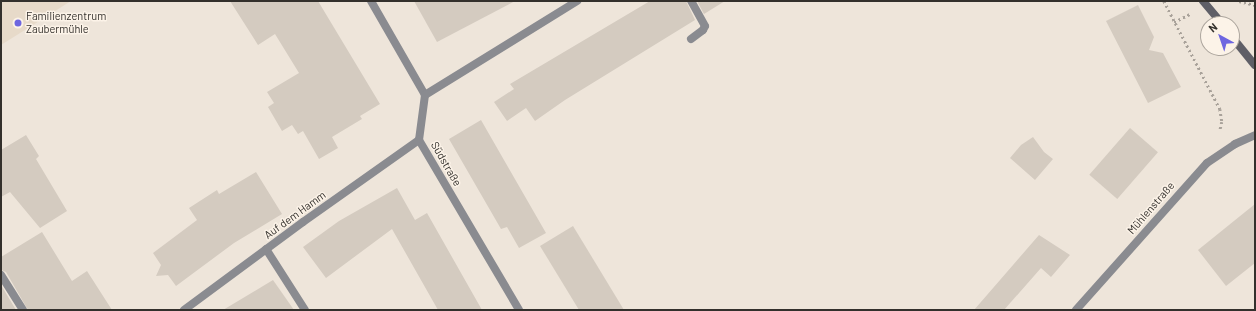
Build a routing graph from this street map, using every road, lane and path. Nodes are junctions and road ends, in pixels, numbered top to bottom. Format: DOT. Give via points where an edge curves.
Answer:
graph roads {
  1 [pos="371,1"];
  2 [pos="577,1"];
  3 [pos="692,1"];
  4 [pos="1164,1"];
  5 [pos="1203,1"];
  6 [pos="1239,1"];
  7 [pos="1255,5"];
  8 [pos="1215,16"];
  9 [pos="691,39"];
  10 [pos="1240,47"];
  11 [pos="1255,65"];
  12 [pos="425,95"];
  13 [pos="1255,135"];
  14 [pos="419,140"];
  15 [pos="1219,154"];
  16 [pos="266,249"];
  17 [pos="1,275"];
  18 [pos="23,310"];
  19 [pos="184,310"];
  20 [pos="305,310"];
  21 [pos="519,310"];
  22 [pos="1076,310"];
  1 -- 12 [label="street"];
  2 -- 12 [label="street"];
  3 -- 9 [label="street" via="705,26"];
  4 -- 15 [label="path" via="1221,114 1222,125 1216,139"];
  5 -- 8 [label="street"];
  6 -- 7 [label="path"];
  10 -- 11 [label="street"];
  12 -- 14 [label="street, Südstraße"];
  13 -- 15 [label="street, Mühlenstraße"];
  14 -- 16 [label="street, Auf dem Hamm"];
  14 -- 21 [label="street, Südstraße"];
  15 -- 22 [label="street, Mühlenstraße" via="1195,174"];
  16 -- 19 [label="street, Auf dem Hamm"];
  16 -- 20 [label="street"];
  17 -- 18 [label="street"];
}
